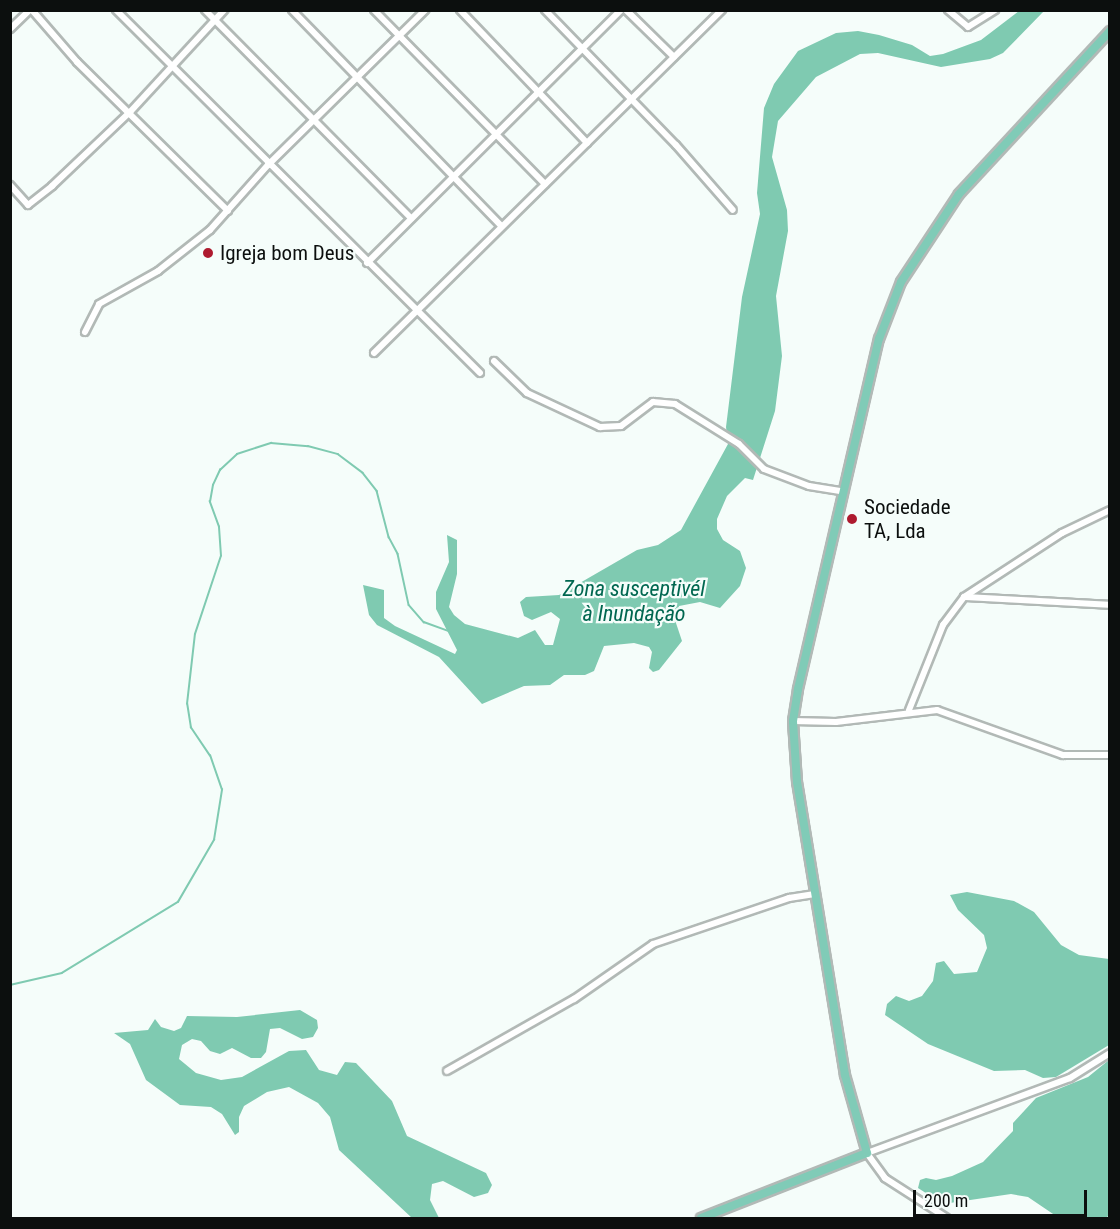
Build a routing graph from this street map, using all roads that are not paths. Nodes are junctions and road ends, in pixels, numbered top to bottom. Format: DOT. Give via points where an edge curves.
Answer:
graph roads {
  1 [pos="18,10"];
  2 [pos="31,10"];
  3 [pos="117,10"];
  4 [pos="205,10"];
  5 [pos="224,10"];
  6 [pos="292,10"];
  7 [pos="374,10"];
  8 [pos="425,10"];
  9 [pos="460,10"];
  10 [pos="545,10"];
  11 [pos="621,10"];
  12 [pos="626,10"];
  13 [pos="722,10"];
  14 [pos="948,10"];
  15 [pos="995,10"];
  16 [pos="24,16"];
  17 [pos="215,19"];
  18 [pos="10,29"];
  19 [pos="1110,31"];
  20 [pos="399,37"];
  21 [pos="583,48"];
  22 [pos="674,57"];
  23 [pos="172,66"];
  24 [pos="356,77"];
  25 [pos="539,91"];
  26 [pos="632,102"];
  27 [pos="130,112"];
  28 [pos="314,122"];
  29 [pos="497,136"];
  30 [pos="587,143"];
  31 [pos="268,165"];
  32 [pos="455,175"];
  33 [pos="546,184"];
  34 [pos="10,185"];
  35 [pos="733,210"];
  36 [pos="228,211"];
  37 [pos="411,218"];
  38 [pos="501,226"];
  39 [pos="367,263"];
  40 [pos="417,312"];
  41 [pos="85,332"];
  42 [pos="374,353"];
  43 [pos="494,361"];
  44 [pos="480,373"];
  45 [pos="842,491"];
  46 [pos="1110,510"];
  47 [pos="964,597"];
  48 [pos="1110,605"];
  49 [pos="909,710"];
  50 [pos="793,722"];
  51 [pos="1110,755"];
  52 [pos="815,894"];
  53 [pos="1110,1053"];
  54 [pos="447,1071"];
  55 [pos="867,1153"];
  56 [pos="700,1218"];
  57 [pos="947,1218"];
  1 -- 16 [label="street"];
  2 -- 16 [label="street"];
  2 -- 27 [label="street" via="77,62"];
  3 -- 23 [label="street"];
  4 -- 17 [label="street"];
  5 -- 17 [label="street"];
  6 -- 24 [label="street"];
  7 -- 20 [label="street"];
  8 -- 20 [label="street"];
  9 -- 25 [label="street"];
  10 -- 21 [label="street"];
  11 -- 21 [label="street"];
  12 -- 22 [label="street"];
  13 -- 22 [label="street"];
  14 -- 15 [label="street" via="968,27"];
  16 -- 18 [label="street"];
  17 -- 23 [label="street"];
  17 -- 28 [label="street"];
  19 -- 45 [label="main road" via="959,194 901,282 879,339"];
  20 -- 24 [label="street"];
  20 -- 29 [label="street"];
  21 -- 25 [label="street"];
  21 -- 26 [label="street"];
  22 -- 26 [label="street"];
  23 -- 27 [label="street"];
  23 -- 31 [label="street"];
  24 -- 28 [label="street"];
  24 -- 32 [label="street"];
  25 -- 29 [label="street"];
  25 -- 30 [label="street"];
  26 -- 30 [label="street"];
  26 -- 35 [label="street"];
  27 -- 34 [label="street" via="28,205"];
  27 -- 36 [label="street"];
  28 -- 31 [label="street"];
  28 -- 37 [label="street"];
  29 -- 32 [label="street"];
  29 -- 33 [label="street"];
  30 -- 33 [label="street"];
  31 -- 36 [label="street"];
  31 -- 39 [label="street"];
  32 -- 37 [label="street"];
  32 -- 38 [label="street"];
  33 -- 38 [label="street"];
  36 -- 41 [label="street" via="167,266 99,304"];
  37 -- 39 [label="street"];
  38 -- 40 [label="street"];
  39 -- 40 [label="street"];
  40 -- 42 [label="street"];
  40 -- 44 [label="street"];
  43 -- 45 [label="street" via="527,393 600,427 621,426 653,402 675,404 739,444 764,468 809,486"];
  45 -- 50 [label="main road"];
  46 -- 47 [label="street" via="1062,533"];
  47 -- 48 [label="street"];
  47 -- 49 [label="street" via="943,625"];
  49 -- 50 [label="street" via="836,722"];
  49 -- 51 [label="street" via="951,712 1063,755"];
  50 -- 52 [label="main road" via="797,782"];
  52 -- 54 [label="street" via="789,898 653,944 574,999"];
  52 -- 55 [label="main road" via="845,1075"];
  53 -- 55 [label="street" via="1070,1078"];
  55 -- 56 [label="main road"];
  55 -- 57 [label="street" via="885,1178"];
}
